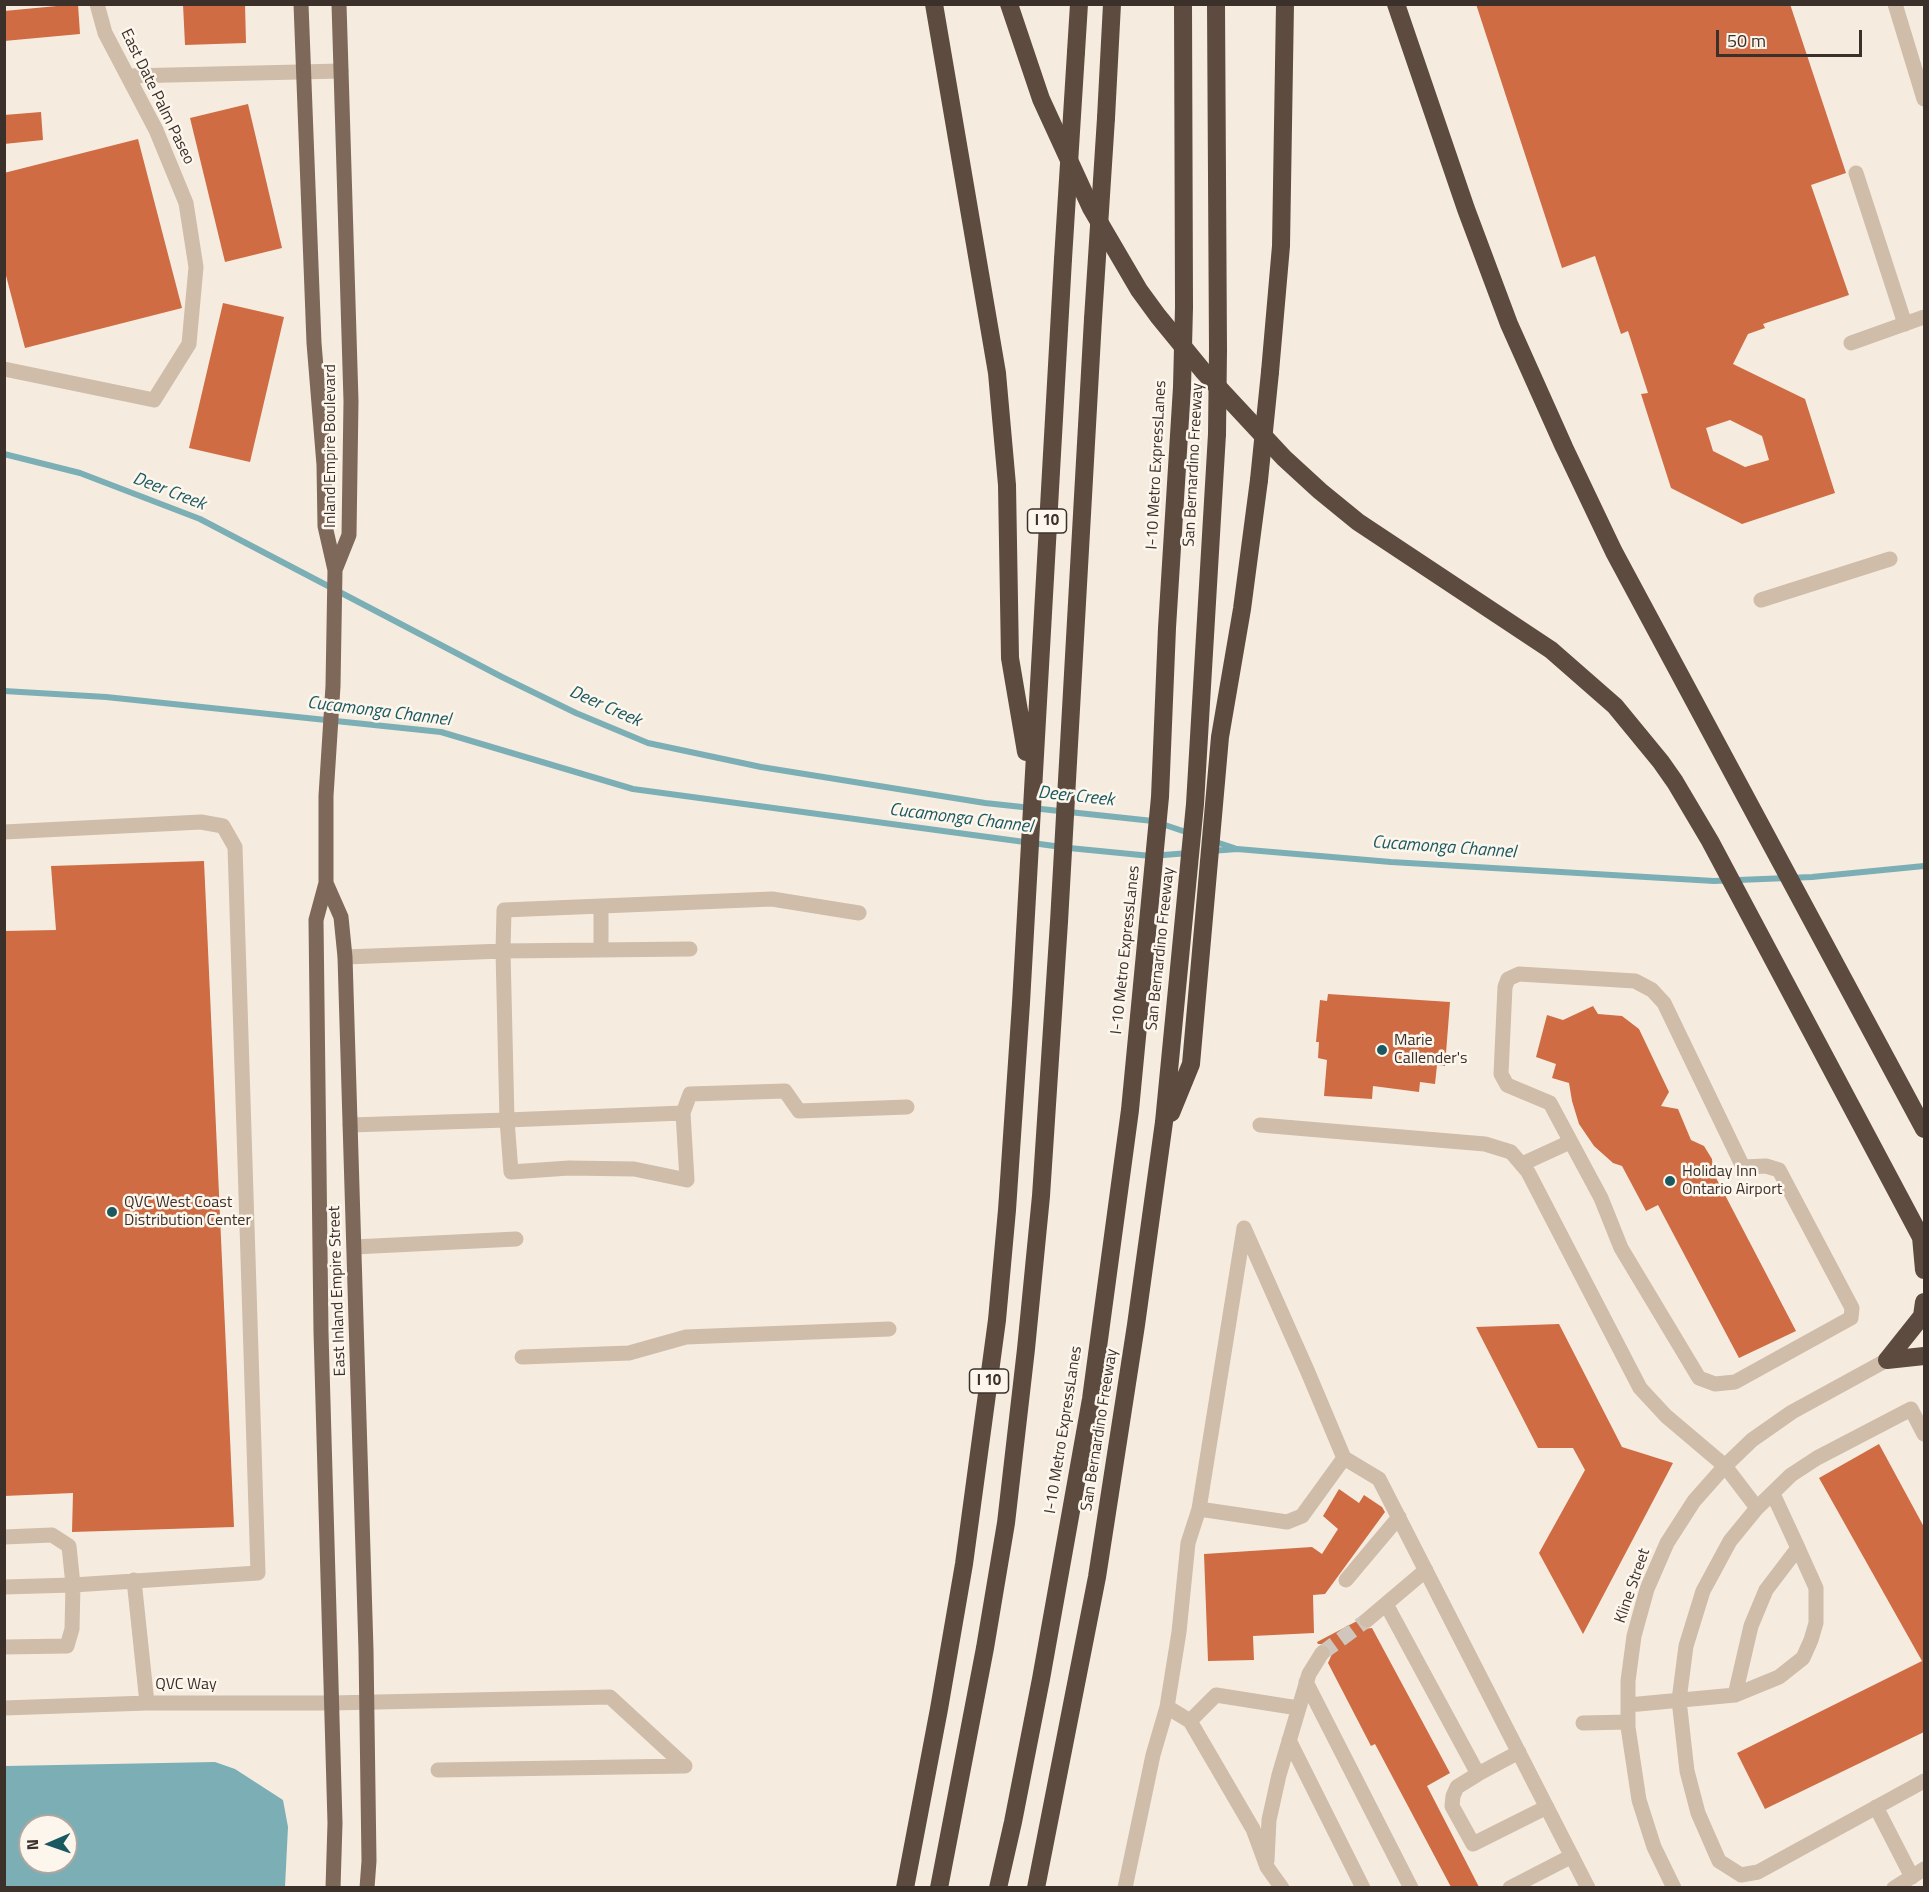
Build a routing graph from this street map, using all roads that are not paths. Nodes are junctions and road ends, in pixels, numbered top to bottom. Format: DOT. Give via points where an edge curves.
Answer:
graph roads {
  1 [pos="97,4"];
  2 [pos="301,4"];
  3 [pos="339,4"];
  4 [pos="934,4"];
  5 [pos="1009,4"];
  6 [pos="1078,4"];
  7 [pos="1112,4"];
  8 [pos="1183,4"];
  9 [pos="1216,4"];
  10 [pos="1285,4"];
  11 [pos="1396,4"];
  12 [pos="1894,4"];
  13 [pos="302,71"];
  14 [pos="341,71"];
  15 [pos="128,76"];
  16 [pos="1924,99"];
  17 [pos="1856,172"];
  18 [pos="1924,317"];
  19 [pos="1905,324"];
  20 [pos="1851,343"];
  21 [pos="4,369"];
  22 [pos="1890,559"];
  23 [pos="335,570"];
  24 [pos="1761,600"];
  25 [pos="1032,783"];
  26 [pos="4,831"];
  27 [pos="326,882"];
  28 [pos="601,907"];
  29 [pos="859,913"];
  30 [pos="690,949"];
  31 [pos="601,950"];
  32 [pos="503,951"];
  33 [pos="345,957"];
  34 [pos="907,1107"];
  35 [pos="683,1113"];
  36 [pos="507,1120"];
  37 [pos="350,1125"];
  38 [pos="1260,1125"];
  39 [pos="1924,1129"];
  40 [pos="1162,1134"];
  41 [pos="1570,1142"];
  42 [pos="1522,1164"];
  43 [pos="516,1239"];
  44 [pos="1923,1240"];
  45 [pos="354,1247"];
  46 [pos="1924,1270"];
  47 [pos="1924,1302"];
  48 [pos="889,1329"];
  49 [pos="1924,1356"];
  50 [pos="522,1357"];
  51 [pos="1887,1360"];
  52 [pos="1924,1434"];
  53 [pos="1344,1458"];
  54 [pos="1725,1466"];
  55 [pos="1773,1494"];
  56 [pos="1757,1508"];
  57 [pos="1199,1509"];
  58 [pos="1399,1517"];
  59 [pos="4,1537"];
  60 [pos="1798,1548"];
  61 [pos="1426,1570"];
  62 [pos="134,1580"];
  63 [pos="1346,1580"];
  64 [pos="73,1585"];
  65 [pos="4,1587"];
  66 [pos="1386,1604"];
  67 [pos="1367,1620"];
  68 [pos="4,1647"];
  69 [pos="1322,1653"];
  70 [pos="1306,1682"];
  71 [pos="1735,1695"];
  72 [pos="1679,1700"];
  73 [pos="367,1702"];
  74 [pos="147,1703"];
  75 [pos="331,1703"];
  76 [pos="1628,1705"];
  77 [pos="1167,1707"];
  78 [pos="4,1708"];
  79 [pos="1298,1708"];
  80 [pos="1191,1721"];
  81 [pos="1628,1722"];
  82 [pos="1583,1723"];
  83 [pos="1289,1740"];
  84 [pos="1519,1752"];
  85 [pos="438,1770"];
  86 [pos="1478,1774"];
  87 [pos="1924,1781"];
  88 [pos="1547,1807"];
  89 [pos="1876,1807"];
  90 [pos="1572,1856"];
  91 [pos="1267,1868"];
  92 [pos="1918,1873"];
  93 [pos="333,1887"];
  94 [pos="367,1887"];
  95 [pos="905,1887"];
  96 [pos="939,1887"];
  97 [pos="998,1887"];
  98 [pos="1036,1887"];
  99 [pos="1125,1887"];
  100 [pos="1282,1887"];
  101 [pos="1363,1887"];
  102 [pos="1411,1887"];
  103 [pos="1510,1887"];
  104 [pos="1588,1887"];
  105 [pos="1674,1887"];
  106 [pos="1894,1887"];
  1 -- 15 [label="street, East Date Palm Paseo" via="105,33"];
  2 -- 13 [label="main road, Inland Empire Boulevard"];
  3 -- 14 [label="main road, Inland Empire Boulevard"];
  4 -- 25 [label="highway" via="997,373 1007,485 1010,658"];
  5 -- 44 [label="highway" via="1041,99 1091,208 1139,290 1196,362 1284,458 1358,522 1542,643 1615,706 1661,762 1710,842"];
  6 -- 25 [label="highway, I 10, bridge"];
  7 -- 96 [label="highway, bridge" via="1041,1196 1006,1523"];
  8 -- 97 [label="highway, I-10 Metro ExpressLanes, bridge" via="1182,387 1153,882 1130,1110 1091,1399 1041,1679"];
  9 -- 40 [label="highway, San Bernardino Freeway, bridge" via="1217,434 1195,804"];
  10 -- 40 [label="highway, bridge" via="1281,246 1259,480 1220,737 1191,1064"];
  11 -- 39 [label="highway" via="1509,324 1614,552"];
  12 -- 16 [label="street"];
  13 -- 14 [label="street"];
  13 -- 15 [label="street"];
  13 -- 23 [label="main road, Inland Empire Boulevard" via="324,526"];
  14 -- 23 [label="main road, Inland Empire Boulevard" via="351,400 350,535"];
  15 -- 21 [label="street, East Date Palm Paseo" via="156,130 186,203 196,267 189,344 154,400"];
  17 -- 19 [label="street"];
  18 -- 19 [label="street"];
  19 -- 20 [label="street"];
  22 -- 24 [label="street"];
  23 -- 27 [label="main road, East Inland Empire Street"];
  25 -- 95 [label="highway, I 10" via="997,1320 964,1564"];
  26 -- 62 [label="street" via="201,822 222,826 235,847 258,1573"];
  27 -- 33 [label="main road, East Inland Empire Street" via="341,917"];
  27 -- 75 [label="main road, East Inland Empire Street" via="316,920 316,943"];
  28 -- 29 [label="street" via="772,899"];
  28 -- 31 [label="street"];
  28 -- 32 [label="street" via="504,910"];
  30 -- 31 [label="street"];
  31 -- 32 [label="street"];
  32 -- 33 [label="street"];
  32 -- 36 [label="street"];
  33 -- 37 [label="main road, East Inland Empire Street"];
  34 -- 35 [label="street" via="799,1111 785,1091 690,1094"];
  35 -- 36 [label="street"];
  35 -- 36 [label="street" via="687,1180 634,1169 511,1172"];
  36 -- 37 [label="street"];
  37 -- 45 [label="main road, East Inland Empire Street"];
  38 -- 42 [label="street" via="1485,1144 1511,1152"];
  40 -- 98 [label="highway, San Bernardino Freeway" via="1097,1577"];
  41 -- 41 [label="street" via="1601,1198 1621,1248 1699,1378 1715,1384 1735,1382 1851,1318 1852,1308 1779,1170 1743,1167 1664,1003 1652,990 1635,981 1520,974 1508,979 1505,987 1501,1074 1507,1085 1550,1103"];
  41 -- 42 [label="street"];
  42 -- 54 [label="street" via="1640,1388 1666,1416"];
  43 -- 45 [label="street"];
  44 -- 46 [label="highway"];
  45 -- 73 [label="main road, East Inland Empire Street"];
  47 -- 51 [label="highway" via="1922,1316"];
  48 -- 50 [label="street" via="686,1337 629,1353"];
  49 -- 51 [label="highway"];
  51 -- 54 [label="street, Kline Street" via="1792,1412 1752,1440"];
  52 -- 55 [label="street" via="1911,1409 1817,1458 1791,1475"];
  53 -- 57 [label="street" via="1302,1516 1287,1522"];
  53 -- 57 [label="street" via="1244,1228"];
  53 -- 58 [label="street" via="1379,1479"];
  54 -- 56 [label="street"];
  54 -- 76 [label="street, Kline Street" via="1694,1502 1667,1543 1647,1589 1634,1636"];
  55 -- 56 [label="street"];
  55 -- 60 [label="street"];
  56 -- 72 [label="street" via="1730,1541 1703,1591 1686,1646"];
  57 -- 77 [label="street" via="1188,1544"];
  58 -- 61 [label="street"];
  58 -- 63 [label="street"];
  59 -- 64 [label="street" via="52,1535 69,1546"];
  60 -- 71 [label="street" via="1766,1590 1751,1626"];
  60 -- 71 [label="street" via="1816,1588 1816,1623 1811,1640 1803,1658 1779,1677"];
  61 -- 66 [label="street"];
  61 -- 84 [label="street"];
  62 -- 64 [label="street"];
  62 -- 74 [label="street"];
  64 -- 65 [label="street"];
  64 -- 68 [label="street" via="72,1629 67,1646"];
  66 -- 67 [label="street"];
  66 -- 86 [label="street"];
  69 -- 70 [label="street"];
  70 -- 79 [label="street"];
  70 -- 102 [label="street"];
  71 -- 72 [label="street"];
  72 -- 76 [label="street"];
  72 -- 89 [label="street" via="1687,1771 1698,1813 1719,1861 1741,1875 1758,1872"];
  73 -- 75 [label="street, QVC Way"];
  73 -- 85 [label="street, QVC Way" via="610,1698 685,1766"];
  73 -- 94 [label="main road"];
  74 -- 75 [label="street, QVC Way"];
  74 -- 78 [label="street, QVC Way"];
  75 -- 93 [label="main road"];
  76 -- 81 [label="street, Kline Street"];
  77 -- 80 [label="street"];
  77 -- 99 [label="street"];
  79 -- 80 [label="street" via="1216,1695"];
  79 -- 83 [label="street"];
  80 -- 91 [label="street" via="1253,1829"];
  81 -- 82 [label="street"];
  81 -- 105 [label="street, Kline Street" via="1639,1800 1654,1847"];
  83 -- 91 [label="street" via="1269,1820"];
  83 -- 101 [label="street"];
  84 -- 86 [label="street"];
  84 -- 88 [label="street"];
  86 -- 88 [label="street" via="1457,1787 1452,1806 1473,1844"];
  87 -- 89 [label="street"];
  88 -- 90 [label="street"];
  89 -- 92 [label="street"];
  90 -- 103 [label="street"];
  90 -- 104 [label="street"];
  91 -- 100 [label="street"];
  92 -- 106 [label="street"];
}
